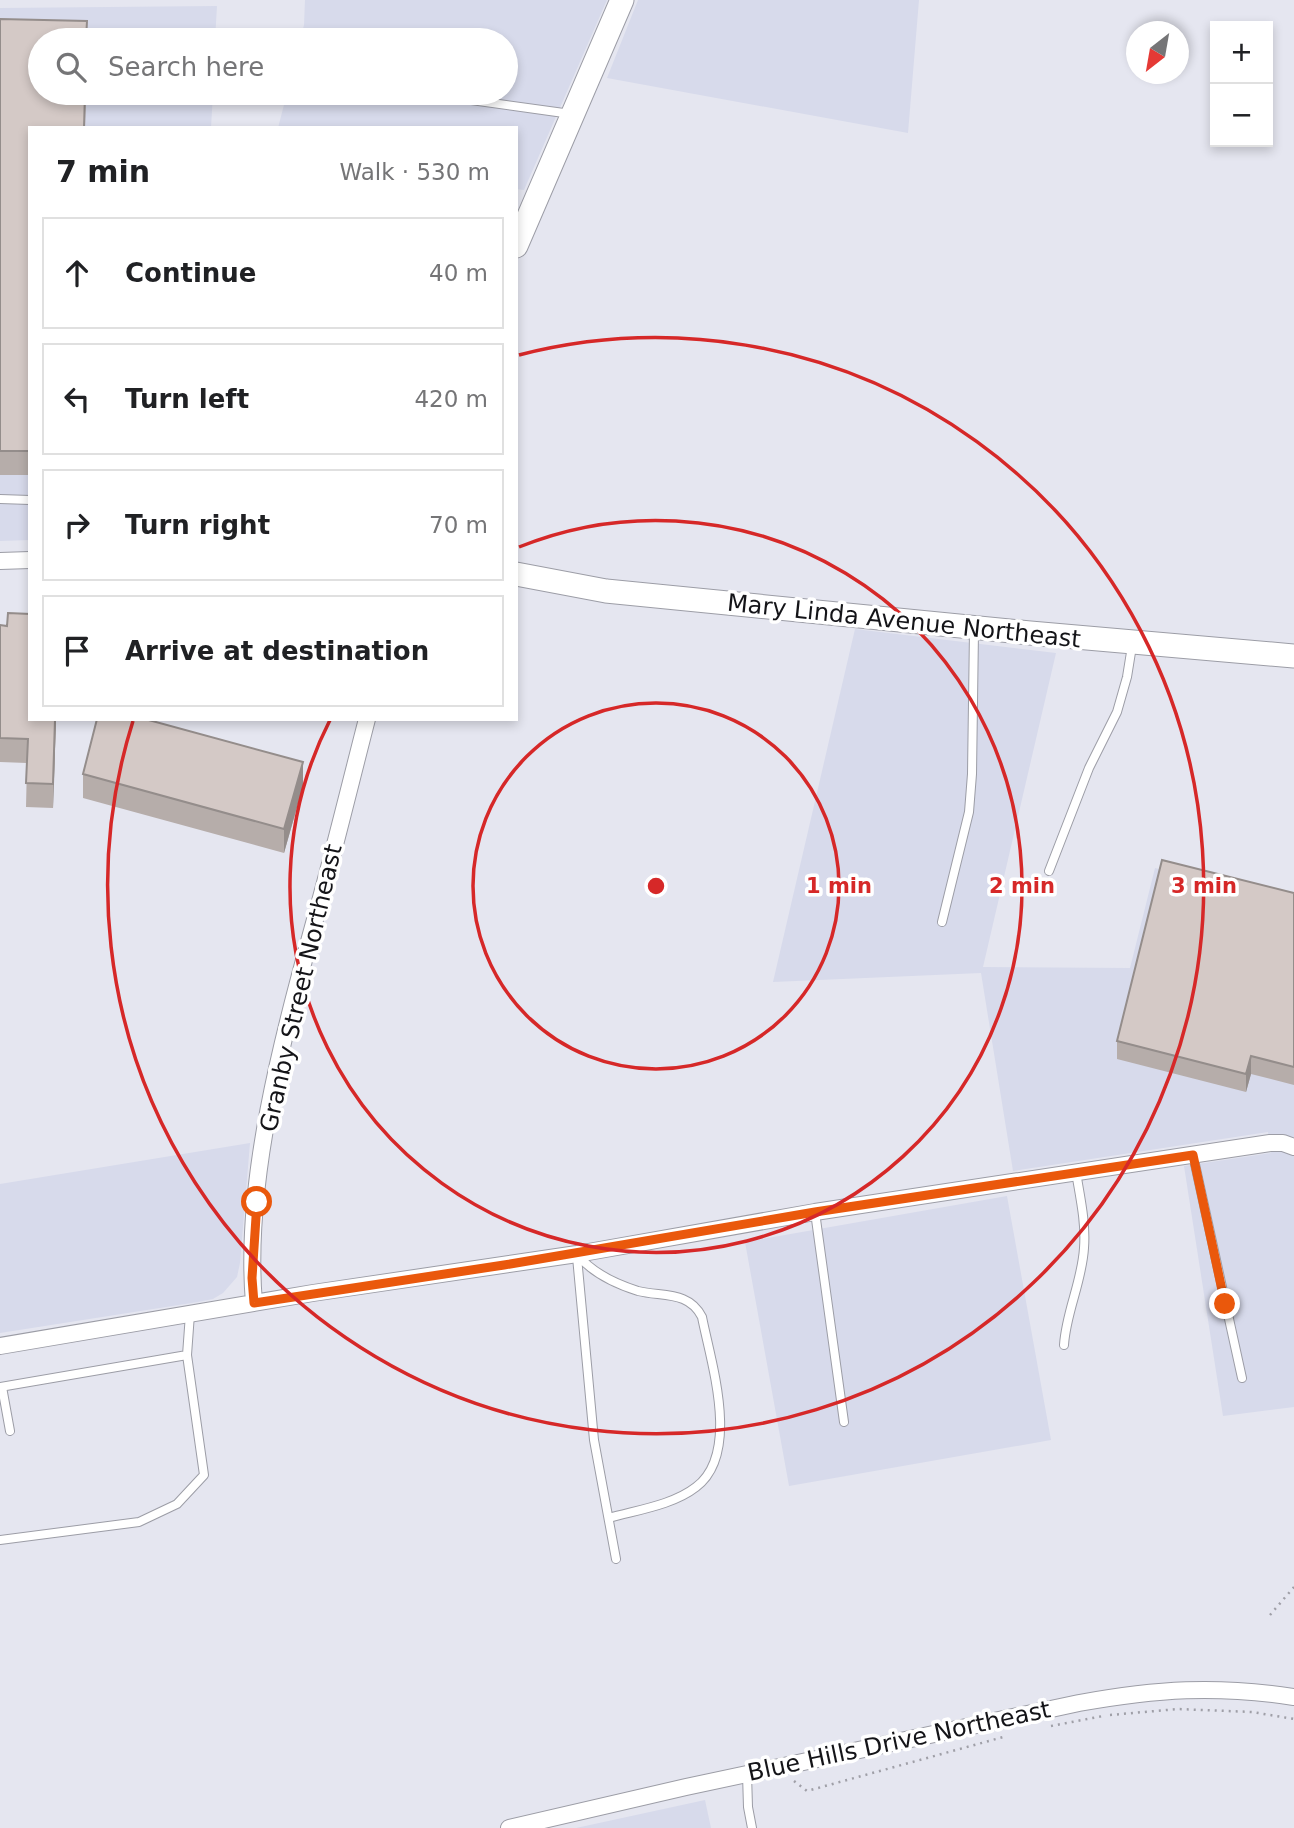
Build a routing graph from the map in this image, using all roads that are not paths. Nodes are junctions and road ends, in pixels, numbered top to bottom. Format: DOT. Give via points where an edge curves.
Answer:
graph roads {
  1 [pos="622,0"];
  2 [pos="508,105"];
  3 [pos="573,114"];
  4 [pos="518,241"];
  5 [pos="0,499"];
  6 [pos="28,500"];
  7 [pos="0,561"];
  8 [pos="28,561"];
  9 [pos="518,574"];
  10 [pos="974,627"];
  11 [pos="1133,643"];
  12 [pos="1294,656"];
  13 [pos="366,721"];
  14 [pos="1049,871"];
  15 [pos="942,922"];
  16 [pos="1294,1147"];
  17 [pos="1193,1155"];
  18 [pos="1076,1172"];
  19 [pos="815,1212"];
  20 [pos="577,1254"];
  21 [pos="254,1303"];
  22 [pos="190,1314"];
  23 [pos="1064,1345"];
  24 [pos="0,1346"];
  25 [pos="187,1355"];
  26 [pos="1242,1378"];
  27 [pos="1,1387"];
  28 [pos="844,1422"];
  29 [pos="10,1431"];
  30 [pos="609,1518"];
  31 [pos="0,1540"];
  32 [pos="616,1559"];
  33 [pos="1294,1697"];
  34 [pos="747,1774"];
  35 [pos="509,1828"];
  36 [pos="752,1828"];
  1 -- 3 [label="street"];
  2 -- 3 [label="lane"];
  3 -- 4 [label="street"];
  5 -- 6 [label="lane"];
  7 -- 8 [label="street"];
  9 -- 10 [label="street, Mary Linda Avenue Northeast" via="606,591"];
  10 -- 11 [label="street, Mary Linda Avenue Northeast"];
  10 -- 15 [label="lane" via="969,812"];
  11 -- 12 [label="street, Mary Linda Avenue Northeast"];
  11 -- 14 [label="lane" via="1117,712 1089,768"];
  13 -- 21 [label="street, Granby Street Northeast" via="284,1040 255,1225"];
  16 -- 17 [label="street" via="1270,1143"];
  17 -- 18 [label="street"];
  17 -- 26 [label="lane"];
  18 -- 19 [label="street"];
  18 -- 23 [label="lane" via="1084,1250"];
  19 -- 20 [label="street"];
  19 -- 28 [label="lane"];
  20 -- 21 [label="street"];
  20 -- 30 [label="lane" via="594,1440"];
  20 -- 30 [label="lane" via="607,1278 635,1290 681,1297 698,1309 718,1402 719,1444 705,1478 682,1495"];
  21 -- 22 [label="street"];
  22 -- 24 [label="street"];
  22 -- 25 [label="lane"];
  25 -- 27 [label="lane"];
  25 -- 31 [label="lane" via="204,1475 177,1504 139,1522"];
  27 -- 29 [label="lane"];
  30 -- 32 [label="lane"];
  33 -- 34 [label="street, Blue Hills Drive Northeast" via="1222,1689 1122,1695"];
  34 -- 35 [label="street, Blue Hills Drive Northeast"];
  34 -- 36 [label="lane"];
}
